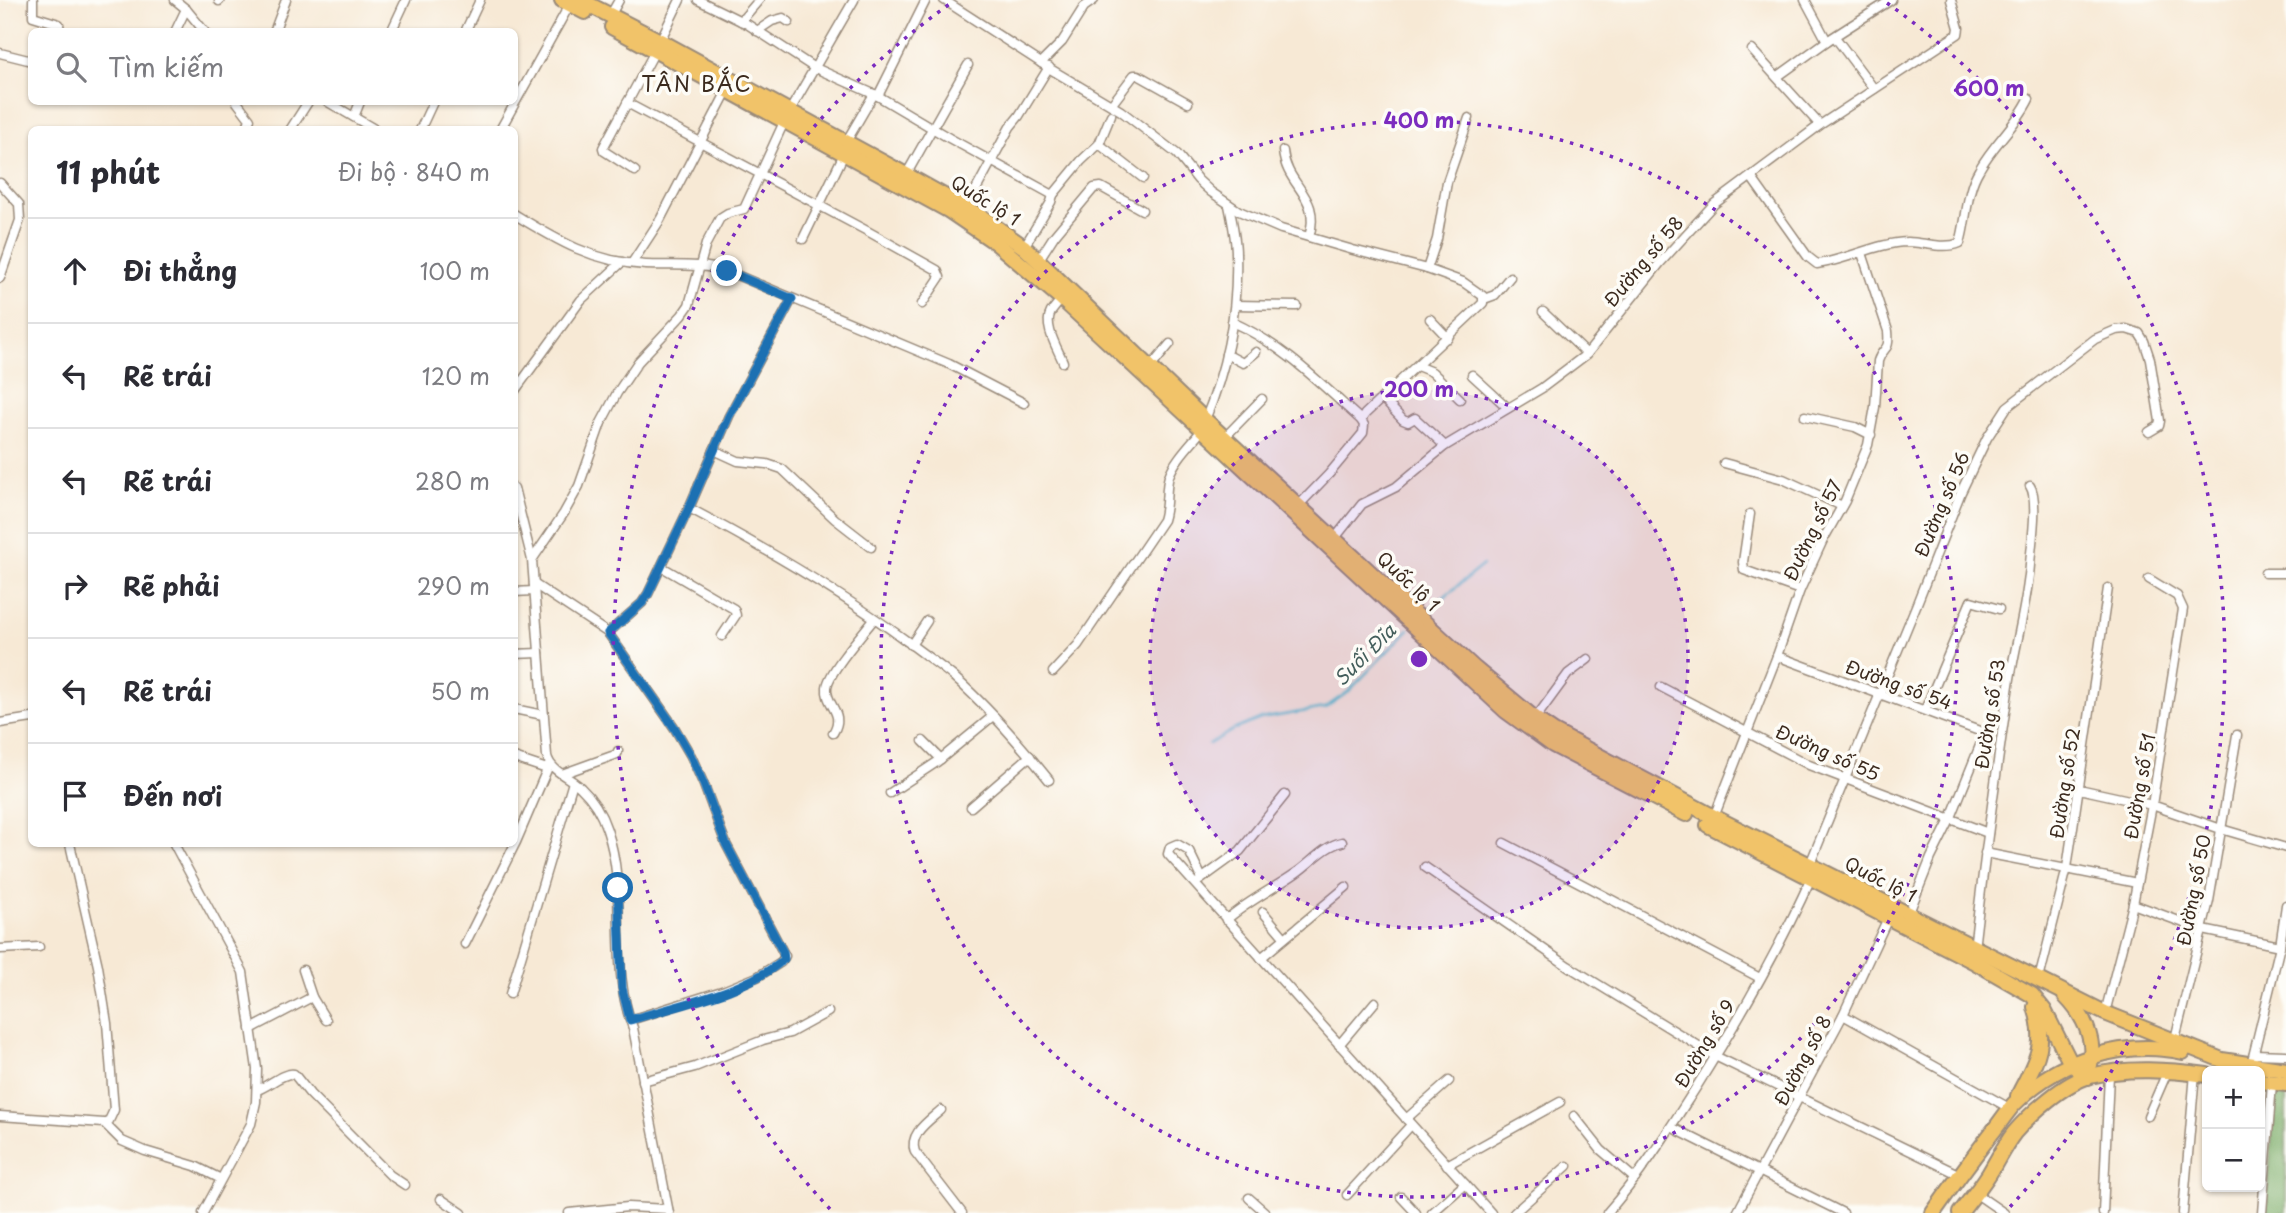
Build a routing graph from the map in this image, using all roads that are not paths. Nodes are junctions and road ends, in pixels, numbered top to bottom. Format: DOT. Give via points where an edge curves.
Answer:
graph roads {
  1 [pos="33,0"];
  2 [pos="175,0"];
  3 [pos="286,0"];
  4 [pos="406,0"];
  5 [pos="480,0"];
  6 [pos="618,0"];
  7 [pos="680,0"];
  8 [pos="698,0"];
  9 [pos="759,0"];
  10 [pos="853,0"];
  11 [pos="926,0"];
  12 [pos="944,0"];
  13 [pos="1094,0"];
  14 [pos="1805,0"];
  15 [pos="1891,0"];
  16 [pos="1951,0"];
  17 [pos="571,1"];
  18 [pos="1877,4"];
  19 [pos="186,9"];
  20 [pos="610,16"];
  21 [pos="741,22"];
  22 [pos="789,22"];
  23 [pos="60,28"];
  24 [pos="177,28"];
  25 [pos="202,28"];
  26 [pos="276,28"];
  27 [pos="393,28"];
  28 [pos="467,28"];
  29 [pos="757,30"];
  30 [pos="1831,39"];
  31 [pos="657,46"];
  32 [pos="1752,50"];
  33 [pos="0,53"];
  34 [pos="28,60"];
  35 [pos="968,65"];
  36 [pos="1045,65"];
  37 [pos="813,67"];
  38 [pos="1777,77"];
  39 [pos="1874,89"];
  40 [pos="727,91"];
  41 [pos="876,95"];
  42 [pos="518,97"];
  43 [pos="2029,99"];
  44 [pos="627,103"];
  45 [pos="1188,103"];
  46 [pos="1112,104"];
  47 [pos="239,105"];
  48 [pos="306,105"];
  49 [pos="333,105"];
  50 [pos="359,105"];
  51 [pos="432,105"];
  52 [pos="514,105"];
  53 [pos="1111,116"];
  54 [pos="354,117"];
  55 [pos="786,117"];
  56 [pos="1469,118"];
  57 [pos="1820,125"];
  58 [pos="247,126"];
  59 [pos="293,126"];
  60 [pos="369,126"];
  61 [pos="422,126"];
  62 [pos="502,126"];
  63 [pos="932,128"];
  64 [pos="700,144"];
  65 [pos="1099,144"];
  66 [pos="845,148"];
  67 [pos="1283,151"];
  68 [pos="992,160"];
  69 [pos="635,171"];
  70 [pos="758,175"];
  71 [pos="906,175"];
  72 [pos="1751,177"];
  73 [pos="1143,178"];
  74 [pos="0,183"];
  75 [pos="1053,195"];
  76 [pos="818,205"];
  77 [pos="1229,205"];
  78 [pos="966,208"];
  79 [pos="1142,210"];
  80 [pos="518,216"];
  81 [pos="1309,237"];
  82 [pos="803,239"];
  83 [pos="1024,247"];
  84 [pos="1862,253"];
  85 [pos="1038,261"];
  86 [pos="622,262"];
  87 [pos="632,263"];
  88 [pos="699,265"];
  89 [pos="1427,269"];
  90 [pos="1510,277"];
  91 [pos="0,278"];
  92 [pos="792,299"];
  93 [pos="1062,299"];
  94 [pos="1484,299"];
  95 [pos="922,304"];
  96 [pos="1235,304"];
  97 [pos="1297,306"];
  98 [pos="1543,312"];
  99 [pos="1430,319"];
  100 [pos="1232,322"];
  101 [pos="1448,338"];
  102 [pos="1170,344"];
  103 [pos="1256,352"];
  104 [pos="1226,354"];
  105 [pos="1587,354"];
  106 [pos="1063,362"];
  107 [pos="1417,366"];
  108 [pos="1150,368"];
  109 [pos="1472,375"];
  110 [pos="518,387"];
  111 [pos="1382,398"];
  112 [pos="1262,399"];
  113 [pos="1460,399"];
  114 [pos="1024,403"];
  115 [pos="1508,408"];
  116 [pos="1805,416"];
  117 [pos="1361,420"];
  118 [pos="1204,425"];
  119 [pos="2148,432"];
  120 [pos="1871,435"];
  121 [pos="1225,437"];
  122 [pos="1445,446"];
  123 [pos="714,450"];
  124 [pos="1724,463"];
  125 [pos="2030,486"];
  126 [pos="518,504"];
  127 [pos="1299,505"];
  128 [pos="1842,506"];
  129 [pos="689,508"];
  130 [pos="1750,514"];
  131 [pos="1335,538"];
  132 [pos="871,547"];
  133 [pos="532,560"];
  134 [pos="662,567"];
  135 [pos="2266,573"];
  136 [pos="2286,573"];
  137 [pos="2149,579"];
  138 [pos="534,588"];
  139 [pos="2108,589"];
  140 [pos="1800,590"];
  141 [pos="518,591"];
  142 [pos="1999,610"];
  143 [pos="1409,614"];
  144 [pos="874,618"];
  145 [pos="927,621"];
  146 [pos="1424,628"];
  147 [pos="608,633"];
  148 [pos="722,636"];
  149 [pos="911,645"];
  150 [pos="539,653"];
  151 [pos="518,654"];
  152 [pos="1777,656"];
  153 [pos="1588,659"];
  154 [pos="1053,672"];
  155 [pos="1661,687"];
  156 [pos="1880,694"];
  157 [pos="518,710"];
  158 [pos="1925,710"];
  159 [pos="543,715"];
  160 [pos="993,716"];
  161 [pos="28,719"];
  162 [pos="1535,719"];
  163 [pos="0,723"];
  164 [pos="833,733"];
  165 [pos="1748,733"];
  166 [pos="2237,735"];
  167 [pos="923,741"];
  168 [pos="618,751"];
  169 [pos="1030,756"];
  170 [pos="518,759"];
  171 [pos="941,759"];
  172 [pos="548,767"];
  173 [pos="562,774"];
  174 [pos="1846,778"];
  175 [pos="1049,780"];
  176 [pos="573,782"];
  177 [pos="2079,789"];
  178 [pos="890,793"];
  179 [pos="1284,795"];
  180 [pos="2152,805"];
  181 [pos="971,807"];
  182 [pos="1714,817"];
  183 [pos="1950,820"];
  184 [pos="2221,829"];
  185 [pos="1987,833"];
  186 [pos="518,837"];
  187 [pos="1342,842"];
  188 [pos="1504,843"];
  189 [pos="71,847"];
  190 [pos="176,847"];
  191 [pos="514,847"];
  192 [pos="2286,848"];
  193 [pos="1985,853"];
  194 [pos="1425,867"];
  195 [pos="2067,868"];
  196 [pos="1810,871"];
  197 [pos="1198,881"];
  198 [pos="2137,883"];
  199 [pos="1346,887"];
  200 [pos="2133,904"];
  201 [pos="2286,905"];
  202 [pos="1263,912"];
  203 [pos="1908,915"];
  204 [pos="1888,918"];
  205 [pos="1226,920"];
  206 [pos="2203,930"];
  207 [pos="1284,937"];
  208 [pos="465,944"];
  209 [pos="2280,946"];
  210 [pos="39,947"];
  211 [pos="0,949"];
  212 [pos="1974,949"];
  213 [pos="1261,958"];
  214 [pos="303,970"];
  215 [pos="1760,978"];
  216 [pos="2039,979"];
  217 [pos="2059,989"];
  218 [pos="2026,990"];
  219 [pos="510,994"];
  220 [pos="312,997"];
  221 [pos="1375,1002"];
  222 [pos="828,1012"];
  223 [pos="2105,1013"];
  224 [pos="1843,1015"];
  225 [pos="326,1020"];
  226 [pos="630,1020"];
  227 [pos="251,1029"];
  228 [pos="1339,1045"];
  229 [pos="2173,1046"];
  230 [pos="2286,1055"];
  231 [pos="1715,1056"];
  232 [pos="2092,1056"];
  233 [pos="2252,1059"];
  234 [pos="2071,1064"];
  235 [pos="2168,1070"];
  236 [pos="2286,1070"];
  237 [pos="2109,1074"];
  238 [pos="2201,1074"];
  239 [pos="2088,1077"];
  240 [pos="643,1081"];
  241 [pos="1449,1081"];
  242 [pos="2273,1083"];
  243 [pos="257,1090"];
  244 [pos="1800,1098"];
  245 [pos="1560,1102"];
  246 [pos="2012,1107"];
  247 [pos="941,1110"];
  248 [pos="0,1116"];
  249 [pos="1574,1116"];
  250 [pos="2148,1116"];
  251 [pos="1408,1122"];
  252 [pos="107,1125"];
  253 [pos="1671,1127"];
  254 [pos="1447,1165"];
  255 [pos="1567,1166"];
  256 [pos="1760,1173"];
  257 [pos="1960,1175"];
  258 [pos="221,1179"];
  259 [pos="1635,1179"];
  260 [pos="1465,1184"];
  261 [pos="405,1185"];
  262 [pos="1975,1193"];
  263 [pos="1347,1195"];
  264 [pos="1401,1197"];
  265 [pos="1250,1198"];
  266 [pos="441,1199"];
  267 [pos="1614,1205"];
  268 [pos="669,1211"];
  269 [pos="203,1213"];
  270 [pos="462,1213"];
  271 [pos="569,1213"];
  272 [pos="962,1213"];
  273 [pos="1266,1213"];
  274 [pos="1416,1213"];
  275 [pos="1432,1213"];
  276 [pos="1491,1213"];
  277 [pos="1514,1213"];
  278 [pos="1606,1213"];
  279 [pos="1620,1213"];
  280 [pos="1737,1213"];
  281 [pos="1843,1213"];
  282 [pos="1933,1213"];
  283 [pos="1960,1213"];
  284 [pos="2004,1213"];
  285 [pos="2103,1213"];
  286 [pos="2183,1213"];
  287 [pos="2262,1213"];
  1 -- 23 [label="street" via="33,16"];
  2 -- 19 [label="street"];
  3 -- 26 [label="street"];
  4 -- 27 [label="street"];
  5 -- 28 [label="street"];
  6 -- 20 [label="street"];
  7 -- 31 [label="street"];
  8 -- 21 [label="street"];
  9 -- 21 [label="street"];
  10 -- 37 [label="street"];
  11 -- 41 [label="street"];
  12 -- 36 [label="street"];
  13 -- 36 [label="street" via="1084,7"];
  14 -- 30 [label="street"];
  15 -- 18 [label="street"];
  16 -- 39 [label="street, Đường số 58" via="1958,34"];
  17 -- 20 [label="highway, Quốc lộ 1"];
  17 -- 31 [label="highway, Quốc lộ 1"];
  17 -- 42 [label="street"];
  18 -- 30 [label="street"];
  19 -- 24 [label="street"];
  19 -- 25 [label="street"];
  20 -- 31 [label="highway, Quốc lộ 1"];
  21 -- 29 [label="street"];
  22 -- 29 [label="street" via="777,18"];
  29 -- 37 [label="street"];
  30 -- 38 [label="street"];
  30 -- 39 [label="street"];
  31 -- 40 [label="highway, Quốc lộ 1"];
  31 -- 44 [label="street"];
  31 -- 55 [label="highway, Quốc lộ 1"];
  32 -- 38 [label="street"];
  33 -- 34 [label="street"];
  35 -- 63 [label="street"];
  36 -- 46 [label="street"];
  36 -- 68 [label="street"];
  37 -- 41 [label="street"];
  37 -- 55 [label="street"];
  38 -- 57 [label="street"];
  39 -- 57 [label="street, Đường số 58"];
  40 -- 55 [label="highway, Quốc lộ 1"];
  40 -- 64 [label="street"];
  41 -- 63 [label="street"];
  41 -- 66 [label="street"];
  43 -- 84 [label="street" via="2021,117 1977,172 1960,243 1950,247 1904,242"];
  44 -- 64 [label="street"];
  44 -- 69 [label="street" via="603,150"];
  45 -- 46 [label="street" via="1134,75"];
  46 -- 77 [label="street" via="1177,154 1198,180"];
  47 -- 58 [label="street" via="250,118"];
  48 -- 59 [label="street"];
  49 -- 54 [label="street"];
  50 -- 54 [label="street"];
  51 -- 61 [label="street"];
  52 -- 62 [label="street"];
  53 -- 65 [label="street"];
  54 -- 60 [label="street"];
  55 -- 66 [label="highway, Quốc lộ 1"];
  55 -- 70 [label="street"];
  56 -- 89 [label="street" via="1447,182"];
  57 -- 72 [label="street, Đường số 58"];
  63 -- 68 [label="street"];
  63 -- 71 [label="street"];
  64 -- 70 [label="street"];
  64 -- 87 [label="street"];
  65 -- 73 [label="street"];
  65 -- 75 [label="street"];
  66 -- 71 [label="highway, Quốc lộ 1"];
  66 -- 76 [label="street"];
  66 -- 93 [label="highway, Quốc lộ 1" via="971,225"];
  67 -- 81 [label="street" via="1284,163 1313,213"];
  68 -- 75 [label="street"];
  68 -- 78 [label="street"];
  70 -- 76 [label="street"];
  70 -- 88 [label="street" via="744,209 720,218"];
  71 -- 78 [label="highway, Quốc lộ 1"];
  72 -- 84 [label="street" via="1817,264"];
  72 -- 105 [label="street, Đường số 58" via="1701,218"];
  74 -- 91 [label="street" via="19,204 20,220"];
  75 -- 83 [label="street"];
  76 -- 82 [label="street"];
  76 -- 95 [label="street" via="937,271 940,277"];
  77 -- 81 [label="street" via="1257,220"];
  77 -- 96 [label="street" via="1236,252"];
  78 -- 83 [label="highway, Quốc lộ 1"];
  79 -- 85 [label="street" via="1101,187 1094,188"];
  80 -- 86 [label="street" via="584,253"];
  81 -- 89 [label="street"];
  83 -- 85 [label="highway, Quốc lộ 1"];
  84 -- 120 [label="street, Đường số 57" via="1889,342 1878,361"];
  85 -- 108 [label="highway, Quốc lộ 1"];
  86 -- 87 [label="street"];
  86 -- 110 [label="street" via="581,300"];
  87 -- 88 [label="street"];
  88 -- 92 [label="street" via="727,271"];
  88 -- 133 [label="street" via="689,304 617,393 579,486"];
  89 -- 94 [label="street" via="1463,282"];
  90 -- 94 [label="street" via="1495,295"];
  92 -- 114 [label="street" via="962,369"];
  92 -- 123 [label="street"];
  93 -- 106 [label="street" via="1049,321"];
  93 -- 118 [label="highway, Quốc lộ 1"];
  94 -- 101 [label="street"];
  96 -- 97 [label="street"];
  96 -- 100 [label="street"];
  98 -- 105 [label="street"];
  99 -- 101 [label="street"];
  100 -- 104 [label="street"];
  100 -- 117 [label="street" via="1289,356"];
  101 -- 107 [label="street"];
  102 -- 108 [label="street"];
  103 -- 104 [label="street" via="1241,363"];
  104 -- 118 [label="street"];
  105 -- 115 [label="street, Đường số 58"];
  107 -- 111 [label="street"];
  107 -- 113 [label="street" via="1432,372"];
  108 -- 118 [label="highway, Quốc lộ 1"];
  109 -- 115 [label="street"];
  111 -- 117 [label="street"];
  111 -- 122 [label="street" via="1403,420 1415,418"];
  112 -- 121 [label="street"];
  115 -- 122 [label="street, Đường số 58"];
  116 -- 120 [label="street"];
  117 -- 127 [label="street" via="1363,433"];
  118 -- 121 [label="highway, Quốc lộ 1"];
  118 -- 143 [label="highway, Quốc lộ 1"];
  118 -- 154 [label="street" via="1172,468 1163,520 1078,645"];
  119 -- 156 [label="street, Đường số 56" via="2160,421 2150,359 2139,333 2126,329 2095,339 2012,403 1987,438 1961,492"];
  120 -- 128 [label="street, Đường số 57"];
  121 -- 127 [label="highway, Quốc lộ 1"];
  122 -- 131 [label="street, Đường số 58" via="1396,487 1362,504"];
  123 -- 129 [label="street"];
  123 -- 132 [label="street" via="738,461 782,468"];
  124 -- 128 [label="street" via="1783,479"];
  125 -- 185 [label="street, Đường số 53" via="2034,505 2029,579"];
  126 -- 133 [label="street"];
  127 -- 131 [label="highway, Quốc lộ 1"];
  128 -- 140 [label="street, Đường số 57"];
  129 -- 134 [label="street"];
  129 -- 144 [label="street" via="765,548"];
  130 -- 140 [label="street" via="1744,570"];
  131 -- 143 [label="highway, Quốc lộ 1"];
  133 -- 138 [label="street"];
  134 -- 147 [label="street" via="642,603"];
  134 -- 148 [label="street" via="734,609 736,615"];
  135 -- 136 [label="street"];
  137 -- 180 [label="street, Đường số 51" via="2177,596 2183,609"];
  138 -- 141 [label="street"];
  138 -- 147 [label="street"];
  138 -- 150 [label="street"];
  139 -- 177 [label="street, Đường số 52"];
  140 -- 152 [label="street, Đường số 57"];
  142 -- 158 [label="street" via="1970,603"];
  143 -- 146 [label="highway, Quốc lộ 1"];
  144 -- 149 [label="street"];
  144 -- 164 [label="street" via="830,678 827,691 838,716"];
  145 -- 149 [label="street"];
  146 -- 162 [label="highway, Quốc lộ 1"];
  146 -- 196 [label="highway, Quốc lộ 1" via="1506,711 1553,745"];
  147 -- 226 [label="street" via="691,756 731,854 785,956 742,984"];
  149 -- 160 [label="street"];
  150 -- 151 [label="street"];
  150 -- 159 [label="street"];
  152 -- 156 [label="street, Đường số 54"];
  152 -- 165 [label="street, Đường số 57"];
  153 -- 162 [label="street" via="1568,674"];
  155 -- 165 [label="street, Đường số 55"];
  156 -- 158 [label="street, Đường số 54"];
  156 -- 174 [label="street, Đường số 56"];
  157 -- 159 [label="street"];
  158 -- 183 [label="street, Đường số 54" via="1982,732"];
  159 -- 172 [label="street"];
  160 -- 169 [label="street"];
  160 -- 171 [label="street"];
  161 -- 163 [label="street"];
  162 -- 182 [label="highway, Quốc lộ 1"];
  165 -- 174 [label="street, Đường số 55"];
  165 -- 182 [label="street, Đường số 57"];
  166 -- 184 [label="street, Đường số 50"];
  167 -- 171 [label="street"];
  168 -- 173 [label="street"];
  169 -- 175 [label="street"];
  169 -- 181 [label="street"];
  170 -- 172 [label="street"];
  171 -- 178 [label="street"];
  172 -- 173 [label="street"];
  172 -- 186 [label="street"];
  173 -- 176 [label="street"];
  174 -- 183 [label="street, Đường số 55"];
  174 -- 196 [label="street, Đường số 56"];
  176 -- 219 [label="street"];
  176 -- 226 [label="street" via="601,816 611,845 618,888 622,988"];
  177 -- 180 [label="street"];
  177 -- 195 [label="street, Đường số 52"];
  179 -- 197 [label="street" via="1240,851"];
  180 -- 184 [label="street"];
  180 -- 198 [label="street, Đường số 51"];
  182 -- 196 [label="highway, Quốc lộ 1"];
  183 -- 185 [label="street, Đường số 55"];
  183 -- 203 [label="street, Đường số 54"];
  184 -- 192 [label="street"];
  184 -- 206 [label="street, Đường số 50"];
  185 -- 193 [label="street, Đường số 53"];
  187 -- 205 [label="street"];
  188 -- 215 [label="street"];
  189 -- 252 [label="street" via="107,1023 114,1110"];
  190 -- 227 [label="street" via="239,963 246,980"];
  191 -- 208 [label="street"];
  193 -- 195 [label="street"];
  193 -- 212 [label="street, Đường số 53"];
  194 -- 231 [label="street" via="1568,966"];
  195 -- 198 [label="street"];
  195 -- 216 [label="street, Đường số 52"];
  196 -- 203 [label="highway, Quốc lộ 1"];
  196 -- 204 [label="highway, Quốc lộ 1"];
  196 -- 215 [label="street, Đường số 9"];
  197 -- 197 [label="street" via="1189,851 1173,845 1168,854"];
  197 -- 205 [label="street"];
  198 -- 200 [label="street, Đường số 51"];
  199 -- 207 [label="street"];
  200 -- 206 [label="street"];
  200 -- 223 [label="street, Đường số 51"];
  201 -- 209 [label="street"];
  202 -- 207 [label="street"];
  203 -- 212 [label="highway, Quốc lộ 1"];
  204 -- 218 [label="highway, Quốc lộ 1"];
  204 -- 224 [label="street, Đường số 8"];
  205 -- 213 [label="street"];
  206 -- 209 [label="street"];
  206 -- 229 [label="street, Đường số 50"];
  207 -- 213 [label="street"];
  209 -- 233 [label="street"];
  210 -- 211 [label="street"];
  212 -- 216 [label="highway, Quốc lộ 1"];
  213 -- 228 [label="street"];
  214 -- 220 [label="street"];
  215 -- 231 [label="street, Đường số 9"];
  216 -- 217 [label="highway, Quốc lộ 1"];
  217 -- 223 [label="highway, Quốc lộ 1"];
  217 -- 232 [label="highway" via="2086,1023"];
  218 -- 234 [label="highway, Quốc lộ 1" via="2044,1010"];
  218 -- 246 [label="highway" via="2042,1038"];
  220 -- 225 [label="street"];
  220 -- 227 [label="street"];
  221 -- 228 [label="street"];
  222 -- 240 [label="street" via="790,1033"];
  223 -- 229 [label="highway, Quốc lộ 1"];
  224 -- 244 [label="street, Đường số 8"];
  224 -- 246 [label="street"];
  226 -- 240 [label="street"];
  227 -- 243 [label="street"];
  228 -- 251 [label="street"];
  229 -- 232 [label="highway"];
  229 -- 233 [label="highway, Quốc lộ 1" via="2222,1060"];
  230 -- 233 [label="street"];
  231 -- 244 [label="street"];
  231 -- 253 [label="street, Đường số 9"];
  232 -- 234 [label="highway"];
  232 -- 239 [label="highway"];
  233 -- 236 [label="highway, Quốc lộ 1"];
  234 -- 239 [label="highway, Quốc lộ 1"];
  234 -- 246 [label="highway" via="2032,1088"];
  235 -- 237 [label="highway"];
  235 -- 238 [label="highway"];
  235 -- 250 [label="street"];
  237 -- 239 [label="highway"];
  237 -- 285 [label="street"];
  238 -- 286 [label="street"];
  239 -- 262 [label="highway" via="2031,1115"];
  240 -- 268 [label="street"];
  241 -- 251 [label="street"];
  242 -- 287 [label="street"];
  243 -- 258 [label="street" via="251,1124"];
  243 -- 261 [label="street" via="294,1074 390,1175"];
  244 -- 256 [label="street, Đường số 8"];
  244 -- 257 [label="street"];
  245 -- 254 [label="street"];
  246 -- 257 [label="highway"];
  247 -- 272 [label="street" via="915,1135 913,1149"];
  248 -- 252 [label="street"];
  249 -- 259 [label="street" via="1601,1150"];
  251 -- 254 [label="street"];
  251 -- 263 [label="street"];
  252 -- 258 [label="street" via="122,1141"];
  253 -- 256 [label="street"];
  253 -- 259 [label="street, Đường số 9"];
  254 -- 260 [label="street"];
  255 -- 277 [label="street"];
  256 -- 280 [label="street, Đường số 8"];
  256 -- 281 [label="street"];
  257 -- 282 [label="highway"];
  258 -- 269 [label="street"];
  259 -- 267 [label="street, Đường số 9"];
  260 -- 275 [label="street"];
  260 -- 276 [label="street"];
  262 -- 283 [label="highway"];
  262 -- 284 [label="street"];
  264 -- 274 [label="street"];
  265 -- 273 [label="street"];
  266 -- 270 [label="street"];
  267 -- 278 [label="street, Đường số 9"];
  267 -- 279 [label="street"];
  268 -- 271 [label="street" via="628,1206"];
}
